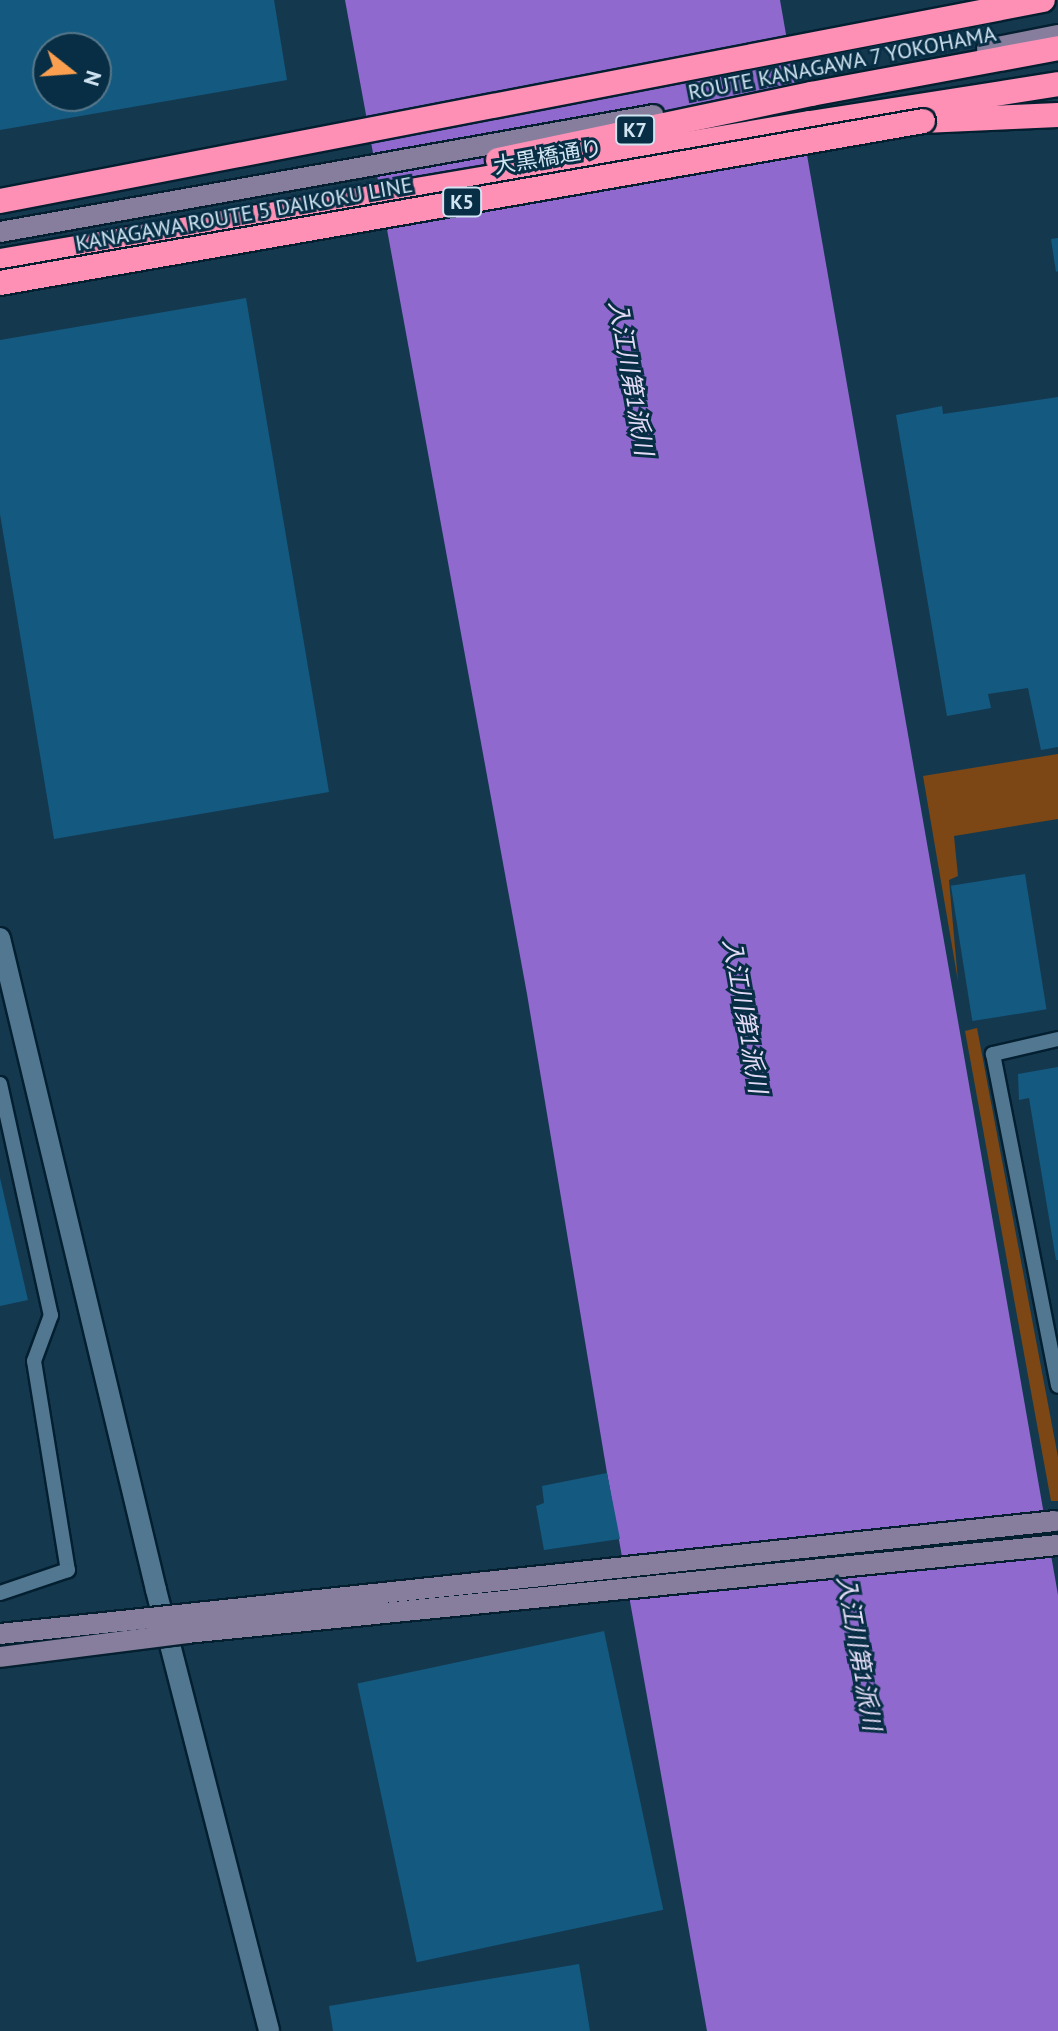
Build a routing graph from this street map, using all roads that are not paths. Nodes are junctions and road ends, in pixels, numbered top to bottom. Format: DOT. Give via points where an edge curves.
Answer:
graph roads {
  1 [pos="1043,0"];
  2 [pos="1058,35"];
  3 [pos="1058,48"];
  4 [pos="1058,86"];
  5 [pos="1058,94"];
  6 [pos="1058,115"];
  7 [pos="923,121"];
  8 [pos="0,201"];
  9 [pos="215,224"];
  10 [pos="0,232"];
  11 [pos="0,261"];
  12 [pos="0,284"];
  13 [pos="0,938"];
  14 [pos="1058,1039"];
  15 [pos="0,1084"];
  16 [pos="1058,1386"];
  17 [pos="1056,1521"];
  18 [pos="1058,1545"];
  19 [pos="0,1593"];
  20 [pos="0,1634"];
  21 [pos="0,1657"];
  22 [pos="269,2031"];
  1 -- 8 [label="highway"];
  2 -- 10 [label="street, 大黒橋通り" via="801,88"];
  3 -- 9 [label="highway, ROUTE KANAGAWA 7 YOKOHAMA / K7" via="621,133"];
  4 -- 9 [label="highway, K5"];
  4 -- 12 [label="street, 大黒橋通り, bridge"];
  5 -- 7 [label="highway"];
  6 -- 7 [label="highway, K5"];
  7 -- 12 [label="highway, KANAGAWA ROUTE 5 DAIKOKU LINE / K5, bridge"];
  9 -- 11 [label="highway, KANAGAWA ROUTE 5 DAIKOKU LINE / K5"];
  13 -- 22 [label="street" via="156,1590"];
  14 -- 16 [label="lane" via="993,1054"];
  15 -- 19 [label="lane" via="51,1315 34,1361 68,1570"];
  17 -- 20 [label="street, bridge"];
  18 -- 21 [label="street, bridge" via="187,1633"];
}
